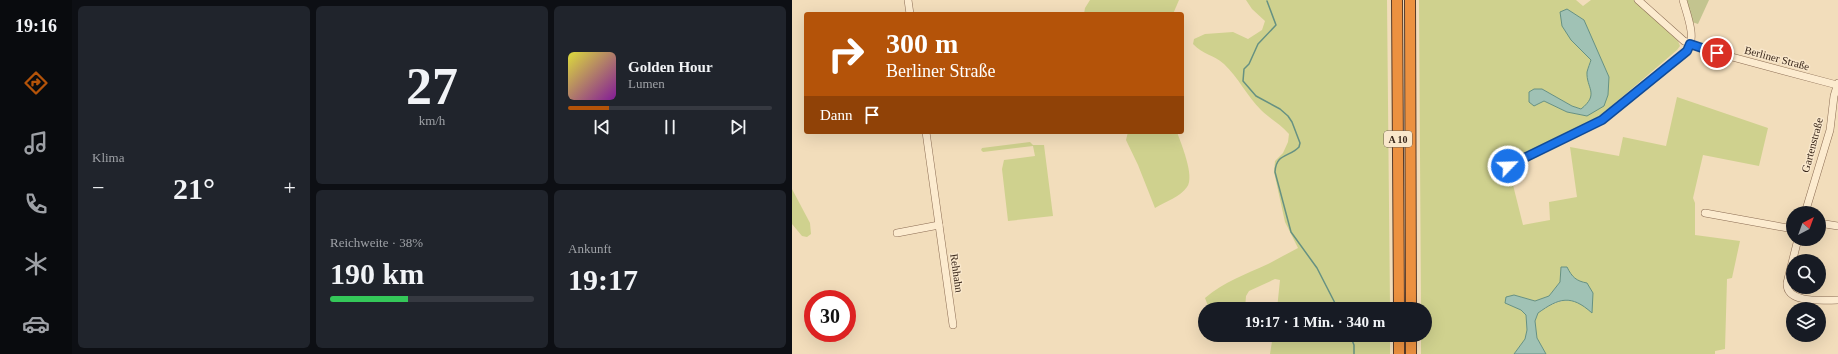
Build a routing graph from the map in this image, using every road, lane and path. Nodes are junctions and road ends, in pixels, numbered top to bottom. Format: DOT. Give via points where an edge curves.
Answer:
graph roads {
  1 [pos="908,0"];
  2 [pos="1397,0"];
  3 [pos="1410,0"];
  4 [pos="1638,0"];
  5 [pos="1683,0"];
  6 [pos="910,12"];
  7 [pos="1690,44"];
  8 [pos="1837,84"];
  9 [pos="926,134"];
  10 [pos="1508,166"];
  11 [pos="1807,206"];
  12 [pos="1705,213"];
  13 [pos="1826,224"];
  14 [pos="939,225"];
  15 [pos="1838,226"];
  16 [pos="1786,228"];
  17 [pos="897,233"];
  18 [pos="1796,246"];
  19 [pos="1838,300"];
  20 [pos="1399,302"];
  21 [pos="1411,302"];
  22 [pos="953,325"];
  23 [pos="1399,342"];
  24 [pos="1411,342"];
  25 [pos="1399,354"];
  26 [pos="1412,354"];
  1 -- 6 [label="street"];
  2 -- 20 [label="highway, A 10"];
  3 -- 21 [label="highway, A 10"];
  4 -- 7 [label="street, Berliner Straße"];
  5 -- 7 [label="street" via="1690,29"];
  7 -- 8 [label="street, Berliner Straße"];
  7 -- 10 [label="street" via="1687,51 1602,120"];
  8 -- 11 [label="street, Gartenstraße" via="1830,130"];
  9 -- 14 [label="street, Rehhahn"];
  12 -- 16 [label="street"];
  13 -- 15 [label="street"];
  14 -- 17 [label="street"];
  14 -- 22 [label="street, Rehhahn"];
  18 -- 19 [label="street" via="1786,283 1789,294 1804,298"];
  23 -- 25 [label="highway"];
  24 -- 26 [label="highway"];
}
